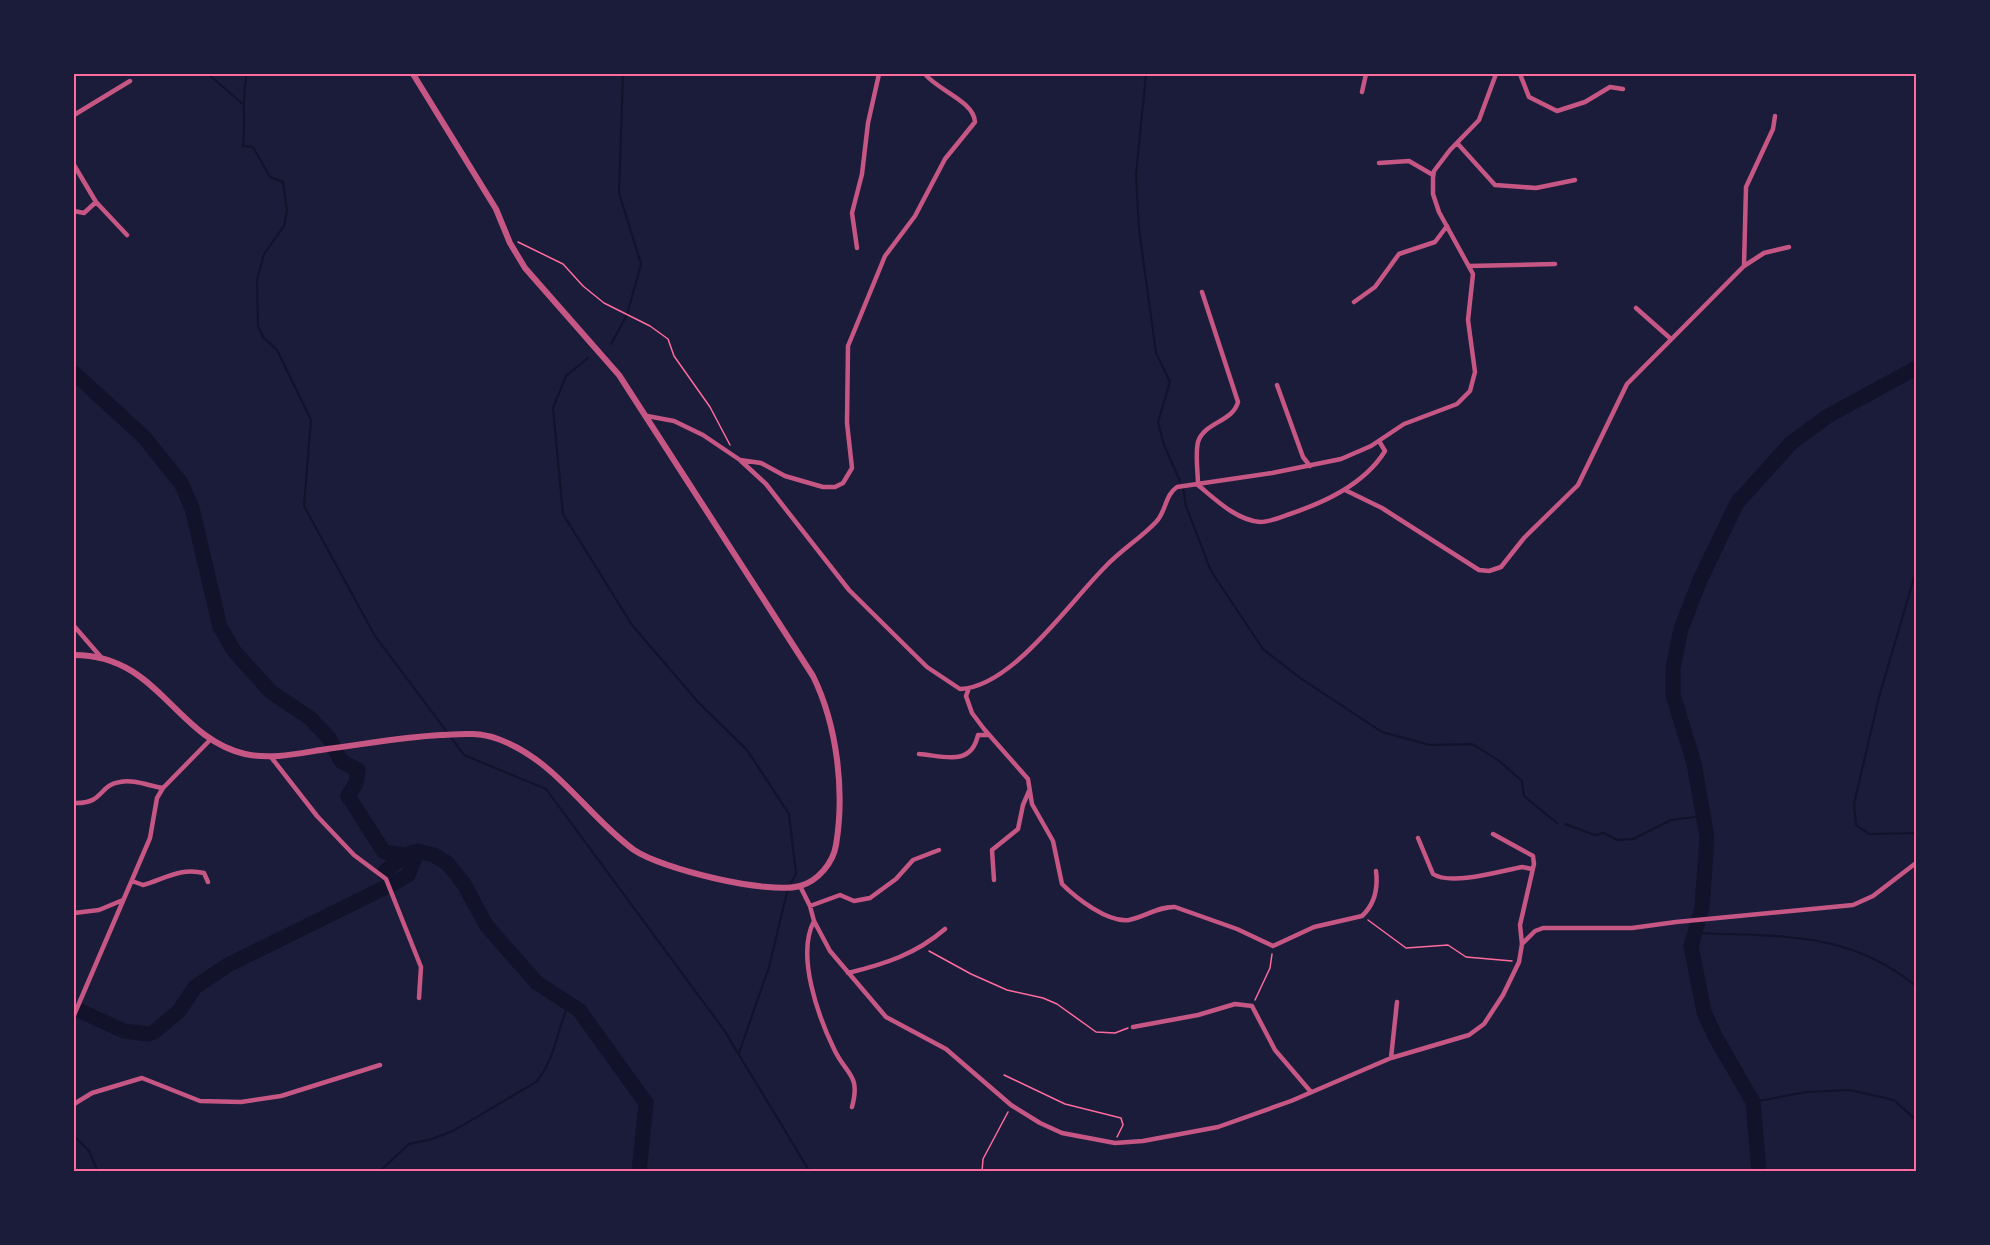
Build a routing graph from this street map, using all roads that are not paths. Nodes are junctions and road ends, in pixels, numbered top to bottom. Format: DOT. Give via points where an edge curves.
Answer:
graph roads {
  1 [pos="413,74"];
  2 [pos="879,74"];
  3 [pos="925,74"];
  4 [pos="1366,74"];
  5 [pos="1496,74"];
  6 [pos="1520,74"];
  7 [pos="130,81"];
  8 [pos="1623,89"];
  9 [pos="1362,92"];
  10 [pos="74,115"];
  11 [pos="1775,116"];
  12 [pos="1458,144"];
  13 [pos="1379,163"];
  14 [pos="74,165"];
  15 [pos="1433,175"];
  16 [pos="1575,180"];
  17 [pos="96,202"];
  18 [pos="74,211"];
  19 [pos="1447,226"];
  20 [pos="127,235"];
  21 [pos="1789,247"];
  22 [pos="856,248"];
  23 [pos="1555,264"];
  24 [pos="1469,266"];
  25 [pos="1744,266"];
  26 [pos="1202,292"];
  27 [pos="1354,302"];
  28 [pos="1636,308"];
  29 [pos="1671,339"];
  30 [pos="1276,386"];
  31 [pos="647,416"];
  32 [pos="1379,441"];
  33 [pos="740,460"];
  34 [pos="1310,466"];
  35 [pos="1198,485"];
  36 [pos="1344,490"];
  37 [pos="74,626"];
  38 [pos="74,655"];
  39 [pos="100,656"];
  40 [pos="969,688"];
  41 [pos="988,735"];
  42 [pos="211,739"];
  43 [pos="920,754"];
  44 [pos="271,757"];
  45 [pos="163,788"];
  46 [pos="1029,791"];
  47 [pos="74,803"];
  48 [pos="1492,834"];
  49 [pos="1418,838"];
  50 [pos="939,850"];
  51 [pos="1917,863"];
  52 [pos="1532,869"];
  53 [pos="1376,871"];
  54 [pos="994,880"];
  55 [pos="132,881"];
  56 [pos="208,882"];
  57 [pos="800,886"];
  58 [pos="123,900"];
  59 [pos="810,906"];
  60 [pos="74,913"];
  61 [pos="814,921"];
  62 [pos="945,928"];
  63 [pos="1522,944"];
  64 [pos="848,973"];
  65 [pos="419,998"];
  66 [pos="1397,1002"];
  67 [pos="74,1015"];
  68 [pos="1133,1027"];
  69 [pos="1391,1058"];
  70 [pos="380,1065"];
  71 [pos="1311,1092"];
  72 [pos="74,1104"];
  73 [pos="852,1107"];
  1 -- 31 [label="street" via="496,209 525,268 619,375"];
  2 -- 22 [label="street" via="852,213"];
  3 -- 33 [label="street" via="964,101 975,122 945,159 915,216 885,256 848,346 847,423 852,468 849,477 835,487 823,487 784,476 761,463"];
  4 -- 9 [label="street"];
  5 -- 12 [label="street" via="1479,120"];
  6 -- 8 [label="street" via="1529,97 1557,111 1586,102 1610,87"];
  7 -- 10 [label="street"];
  11 -- 25 [label="street" via="1773,129 1746,187"];
  12 -- 15 [label="street"];
  12 -- 16 [label="street" via="1495,185 1536,189"];
  13 -- 15 [label="street" via="1409,161"];
  14 -- 17 [label="street"];
  15 -- 19 [label="street" via="1433,195"];
  17 -- 18 [label="street" via="84,213"];
  17 -- 20 [label="street"];
  19 -- 24 [label="street"];
  19 -- 27 [label="street" via="1435,242 1399,254 1375,288"];
  21 -- 25 [label="street" via="1764,253"];
  23 -- 24 [label="street"];
  24 -- 32 [label="street" via="1473,281 1468,320 1475,372 1470,391 1457,404 1404,424"];
  25 -- 29 [label="street"];
  26 -- 35 [label="street" via="1238,402 1235,411 1201,436"];
  28 -- 29 [label="street"];
  29 -- 36 [label="street" via="1627,384 1582,481 1495,570 1479,570 1382,508"];
  30 -- 34 [label="street"];
  31 -- 33 [label="street" via="674,421"];
  31 -- 57 [label="street" via="823,696 835,753 838,828 831,860 811,882"];
  32 -- 34 [label="street" via="1341,459"];
  32 -- 36 [label="street" via="1386,449 1384,454"];
  33 -- 40 [label="street" via="766,484 849,591 927,668 955,687"];
  34 -- 35 [label="street"];
  35 -- 36 [label="street" via="1235,513 1263,522 1312,506"];
  35 -- 40 [label="street" via="1173,490 1159,520 1124,548 1033,644 990,681"];
  37 -- 39 [label="street"];
  38 -- 39 [label="street"];
  39 -- 42 [label="street" via="137,673"];
  40 -- 41 [label="street" via="966,696 972,713"];
  41 -- 43 [label="street" via="978,735 971,752 964,756"];
  41 -- 46 [label="street" via="1028,779"];
  42 -- 44 [label="street" via="242,753"];
  42 -- 45 [label="street"];
  44 -- 57 [label="street" via="421,736 475,733 532,755 635,850 654,860 759,886"];
  44 -- 65 [label="street" via="317,816 354,855 386,879 421,967"];
  45 -- 47 [label="street" via="119,782 110,785 95,801"];
  45 -- 55 [label="street" via="157,798 150,838"];
  46 -- 53 [label="street" via="1053,841 1059,878 1067,889 1097,910 1121,919 1129,920 1166,907 1181,908 1273,946 1314,927 1362,915 1375,895"];
  46 -- 54 [label="street" via="1018,829 992,850"];
  48 -- 52 [label="street" via="1532,853"];
  49 -- 52 [label="street" via="1438,878"];
  50 -- 59 [label="street" via="913,860 870,898 854,901 840,895"];
  51 -- 63 [label="street" via="1873,896 1853,904 1632,928 1543,928"];
  52 -- 63 [label="street" via="1520,925"];
  55 -- 56 [label="street" via="143,885 175,873 199,872 204,873"];
  55 -- 58 [label="street"];
  57 -- 59 [label="street"];
  58 -- 60 [label="street" via="99,910"];
  58 -- 67 [label="street"];
  59 -- 61 [label="street"];
  61 -- 64 [label="street" via="830,951"];
  61 -- 73 [label="street" via="806,948 813,984 835,1053 854,1079"];
  62 -- 64 [label="street" via="924,947 896,960"];
  63 -- 69 [label="street" via="1519,962 1484,1024 1469,1035"];
  64 -- 71 [label="street" via="886,1017 955,1056 1011,1106 1062,1133 1115,1143 1143,1141 1218,1127"];
  66 -- 69 [label="street"];
  68 -- 71 [label="street" via="1235,1004 1252,1006 1275,1050"];
  69 -- 71 [label="street"];
  70 -- 72 [label="street" via="293,1093 241,1102 200,1101 142,1078 92,1093"];
}
